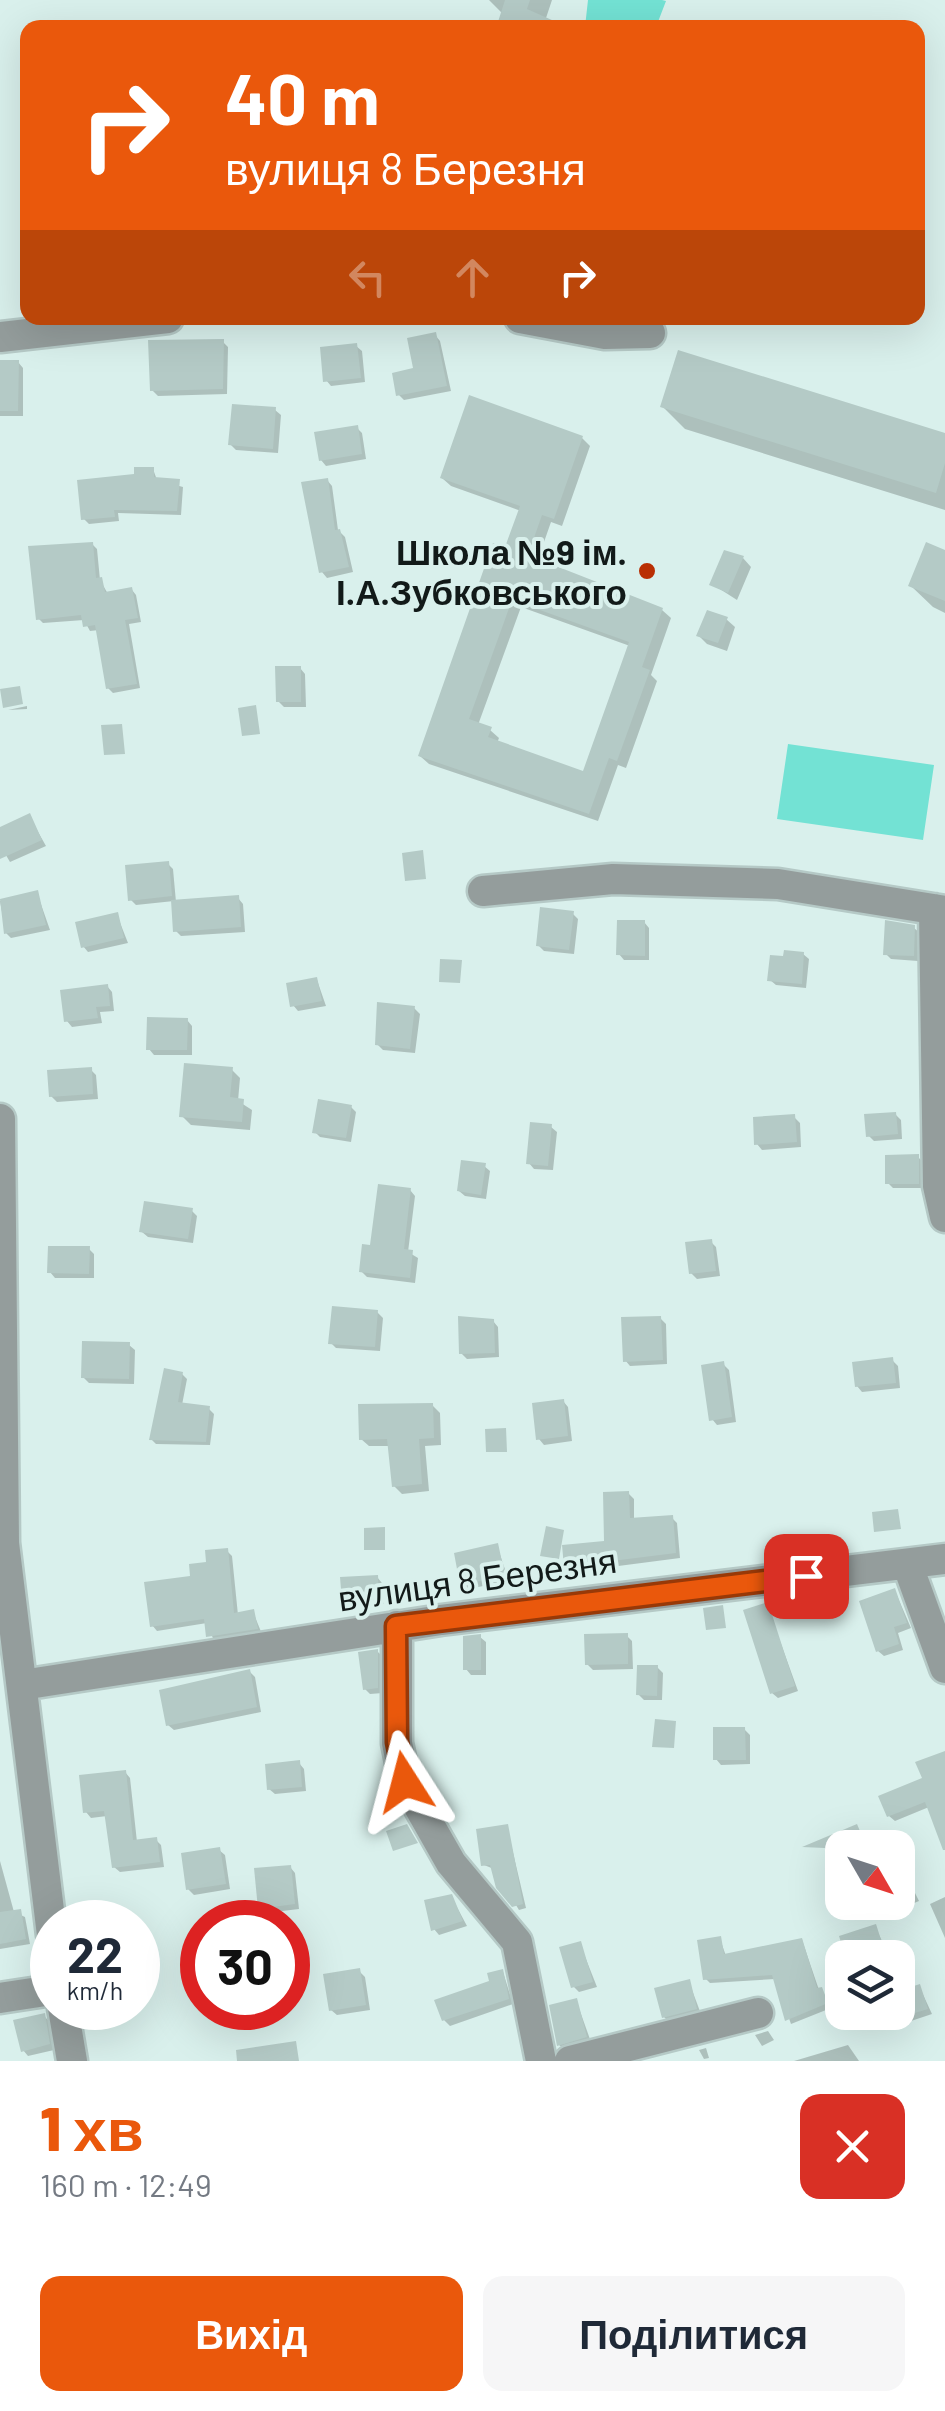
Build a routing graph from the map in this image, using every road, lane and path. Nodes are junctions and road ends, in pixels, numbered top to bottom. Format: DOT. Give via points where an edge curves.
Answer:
graph roads {
  1 [pos="106,325"];
  2 [pos="557,325"];
  3 [pos="650,333"];
  4 [pos="0,337"];
  5 [pos="483,891"];
  6 [pos="940,910"];
  7 [pos="0,1119"];
  8 [pos="945,1217"];
  9 [pos="2,1542"];
  10 [pos="945,1559"];
  11 [pos="908,1566"];
  12 [pos="396,1626"];
  13 [pos="945,1668"];
  14 [pos="22,1684"];
  15 [pos="48,1900"];
  16 [pos="30,1993"];
  17 [pos="0,1998"];
  18 [pos="758,2014"];
  19 [pos="67,2030"];
  20 [pos="72,2061"];
  21 [pos="541,2061"];
  22 [pos="570,2061"];
  1 -- 4 [label="street"];
  2 -- 3 [label="street"];
  5 -- 6 [label="street" via="613,879 778,884"];
  6 -- 8 [label="street" via="938,1186"];
  7 -- 9 [label="street"];
  9 -- 14 [label="street"];
  10 -- 11 [label="street, вулиця 8 Березня"];
  11 -- 12 [label="street, вулиця 8 Березня"];
  11 -- 13 [label="street"];
  12 -- 14 [label="street, вулиця 8 Березня"];
  12 -- 21 [label="street" via="397,1742 405,1782 452,1863 517,1942"];
  14 -- 15 [label="street"];
  16 -- 17 [label="street"];
  18 -- 22 [label="street"];
  19 -- 20 [label="street"];
}
